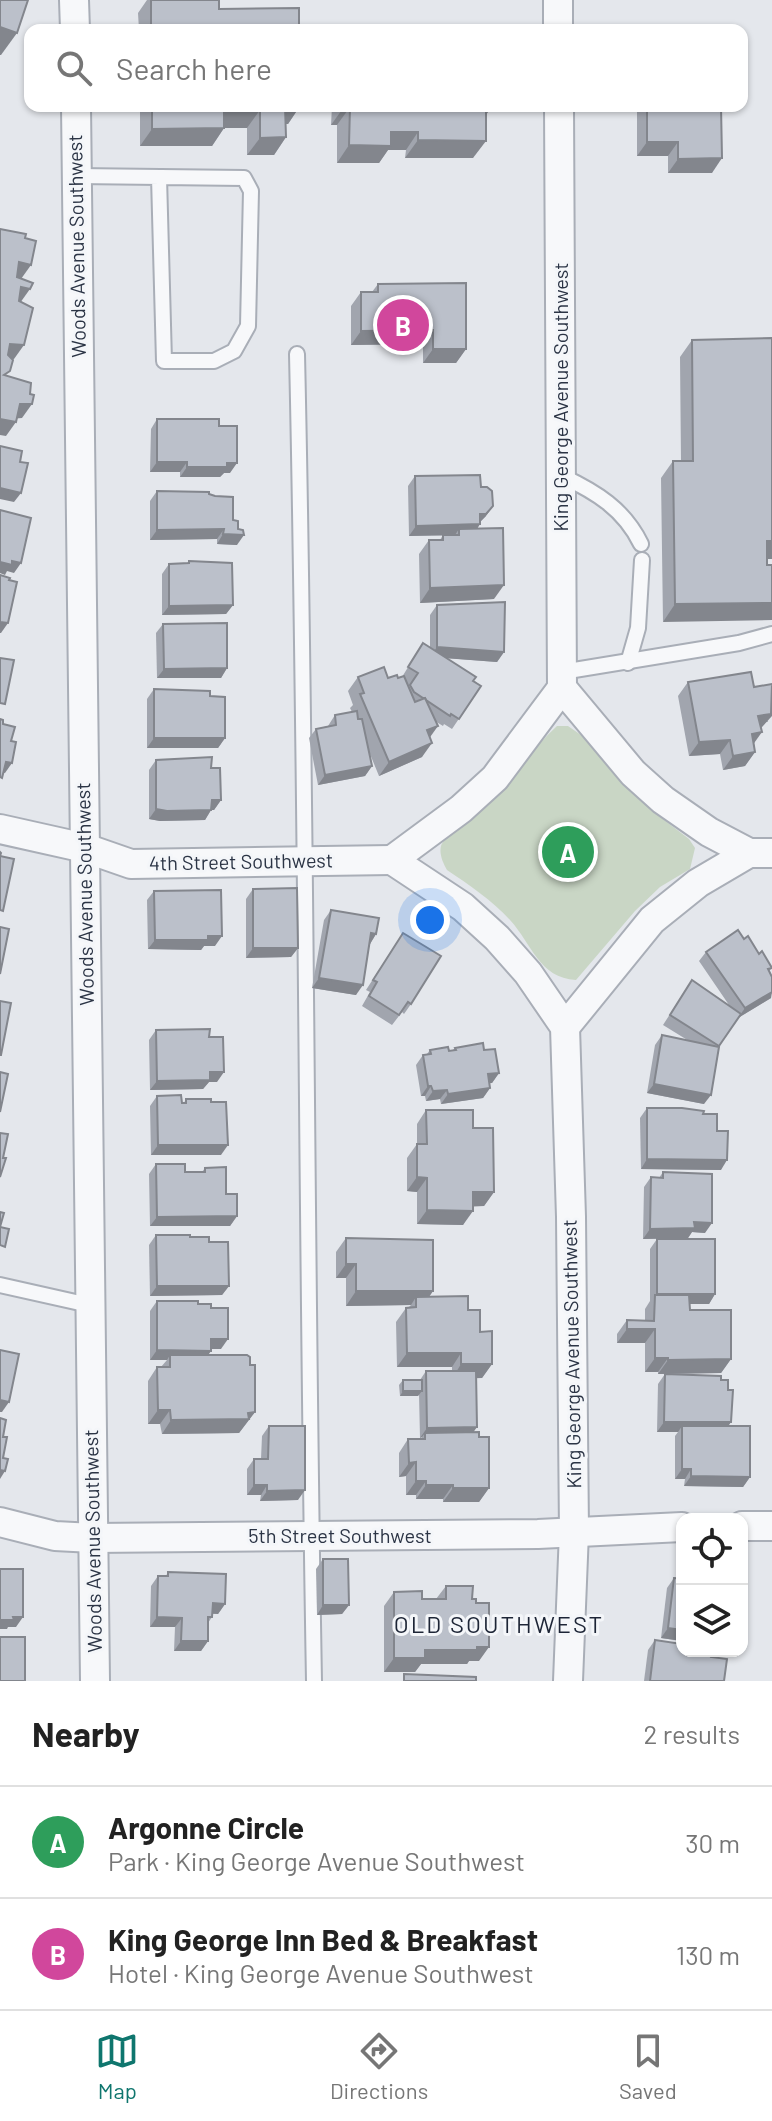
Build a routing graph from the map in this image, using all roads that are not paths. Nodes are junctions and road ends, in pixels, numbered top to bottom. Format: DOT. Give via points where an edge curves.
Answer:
graph roads {
  1 [pos="74,0"];
  2 [pos="558,0"];
  3 [pos="75,24"];
  4 [pos="558,24"];
  5 [pos="76,112"];
  6 [pos="559,112"];
  7 [pos="77,176"];
  8 [pos="159,177"];
  9 [pos="297,354"];
  10 [pos="562,476"];
  11 [pos="641,544"];
  12 [pos="642,560"];
  13 [pos="772,634"];
  14 [pos="628,663"];
  15 [pos="562,680"];
  16 [pos="0,829"];
  17 [pos="85,848"];
  18 [pos="760,853"];
  19 [pos="305,860"];
  20 [pos="392,860"];
  21 [pos="565,1027"];
  22 [pos="0,1285"];
  23 [pos="89,1305"];
  24 [pos="0,1522"];
  25 [pos="748,1526"];
  26 [pos="772,1526"];
  27 [pos="676,1527"];
  28 [pos="574,1532"];
  29 [pos="312,1537"];
  30 [pos="93,1538"];
  31 [pos="95,1681"];
  32 [pos="314,1681"];
  33 [pos="568,1681"];
  1 -- 3 [label="street"];
  2 -- 4 [label="street"];
  5 -- 7 [label="street, Woods Avenue Southwest"];
  6 -- 10 [label="street, King George Avenue Southwest"];
  7 -- 8 [label="lane"];
  7 -- 17 [label="street, Woods Avenue Southwest"];
  8 -- 8 [label="lane" via="244,178 251,191 248,326 234,351 214,361 164,361"];
  9 -- 19 [label="lane"];
  10 -- 11 [label="lane" via="619,511"];
  10 -- 15 [label="street, King George Avenue Southwest"];
  12 -- 14 [label="lane" via="638,628"];
  13 -- 14 [label="lane"];
  14 -- 15 [label="lane"];
  15 -- 18 [label="street" via="633,773 653,791 709,832"];
  15 -- 20 [label="street" via="495,778"];
  16 -- 17 [label="street, 4th Street Southwest"];
  17 -- 19 [label="street, 4th Street Southwest" via="131,864"];
  17 -- 23 [label="street, Woods Avenue Southwest"];
  18 -- 21 [label="street" via="698,883 652,920"];
  19 -- 20 [label="street, 4th Street Southwest"];
  19 -- 29 [label="lane"];
  20 -- 21 [label="street" via="463,907 497,938"];
  21 -- 28 [label="street, King George Avenue Southwest"];
  22 -- 23 [label="lane"];
  23 -- 30 [label="street, Woods Avenue Southwest"];
  24 -- 30 [label="street, 5th Street Southwest" via="55,1536"];
  25 -- 26 [label="street"];
  27 -- 28 [label="street, 5th Street Southwest"];
  28 -- 29 [label="street, 5th Street Southwest"];
  28 -- 33 [label="street, King George Avenue Southwest"];
  29 -- 30 [label="street, 5th Street Southwest"];
  29 -- 32 [label="lane"];
  30 -- 31 [label="street, Woods Avenue Southwest"];
}
